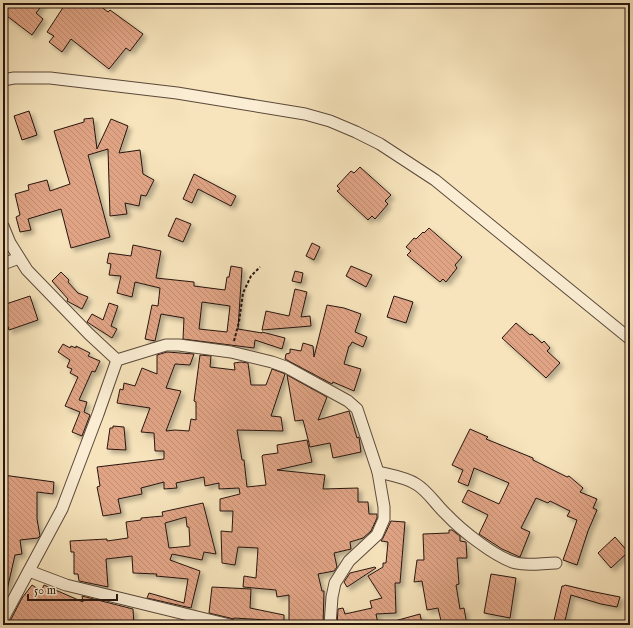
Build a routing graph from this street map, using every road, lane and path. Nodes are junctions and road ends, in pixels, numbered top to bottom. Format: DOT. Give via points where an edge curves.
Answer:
graph roads {
  1 [pos="3,80"];
  2 [pos="3,226"];
  3 [pos="19,258"];
  4 [pos="3,264"];
  5 [pos="260,267"];
  6 [pos="630,339"];
  7 [pos="231,352"];
  8 [pos="117,360"];
  9 [pos="378,472"];
  10 [pos="556,563"];
  11 [pos="29,571"];
  12 [pos="3,619"];
  13 [pos="230,625"];
  14 [pos="330,625"];
  1 -- 6 [label="street" via="50,78 177,93 304,114 330,121 380,144 435,180"];
  2 -- 3 [label="street"];
  3 -- 4 [label="street"];
  3 -- 8 [label="street" via="31,275"];
  5 -- 7 [label="path" via="251,276 243,293"];
  7 -- 8 [label="street" via="166,345"];
  7 -- 9 [label="street" via="286,367 353,404 357,409"];
  8 -- 11 [label="street" via="62,509"];
  9 -- 10 [label="street" via="416,484 447,515 501,557 516,563"];
  9 -- 14 [label="street" via="384,519 377,535 350,561 335,583"];
  11 -- 12 [label="street"];
  11 -- 13 [label="street" via="66,585"];
}
